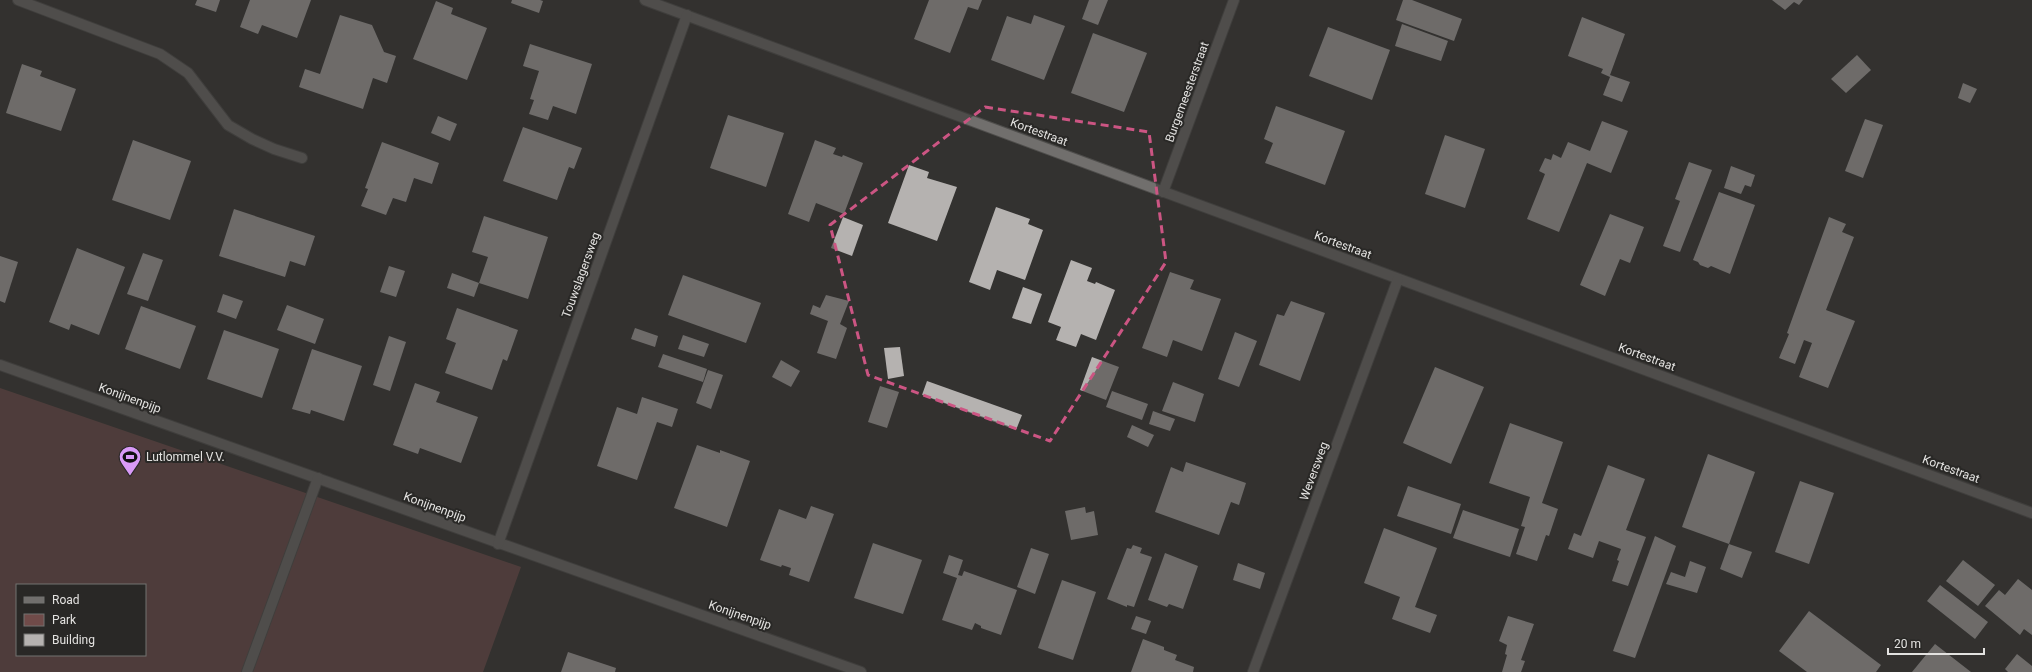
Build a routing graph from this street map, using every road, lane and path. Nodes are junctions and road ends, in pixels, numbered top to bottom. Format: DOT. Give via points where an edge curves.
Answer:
graph roads {
  1 [pos="18,0"];
  2 [pos="645,0"];
  3 [pos="1234,0"];
  4 [pos="687,16"];
  5 [pos="302,158"];
  6 [pos="1163,192"];
  7 [pos="1398,279"];
  8 [pos="0,365"];
  9 [pos="318,478"];
  10 [pos="2032,513"];
  11 [pos="498,544"];
  12 [pos="248,672"];
  13 [pos="861,672"];
  14 [pos="1253,672"];
  1 -- 5 [label="street" via="160,54 188,73 228,125 266,146"];
  2 -- 4 [label="street, Kortestraat"];
  3 -- 6 [label="street, Burgemeesterstraat"];
  4 -- 6 [label="street, Kortestraat"];
  4 -- 11 [label="street, Touwslagersweg"];
  6 -- 7 [label="street, Kortestraat"];
  7 -- 10 [label="street, Kortestraat"];
  7 -- 14 [label="street, Weversweg"];
  8 -- 9 [label="street, Konijnenpijp"];
  9 -- 11 [label="street, Konijnenpijp"];
  9 -- 12 [label="street"];
  11 -- 13 [label="street, Konijnenpijp"];
}
